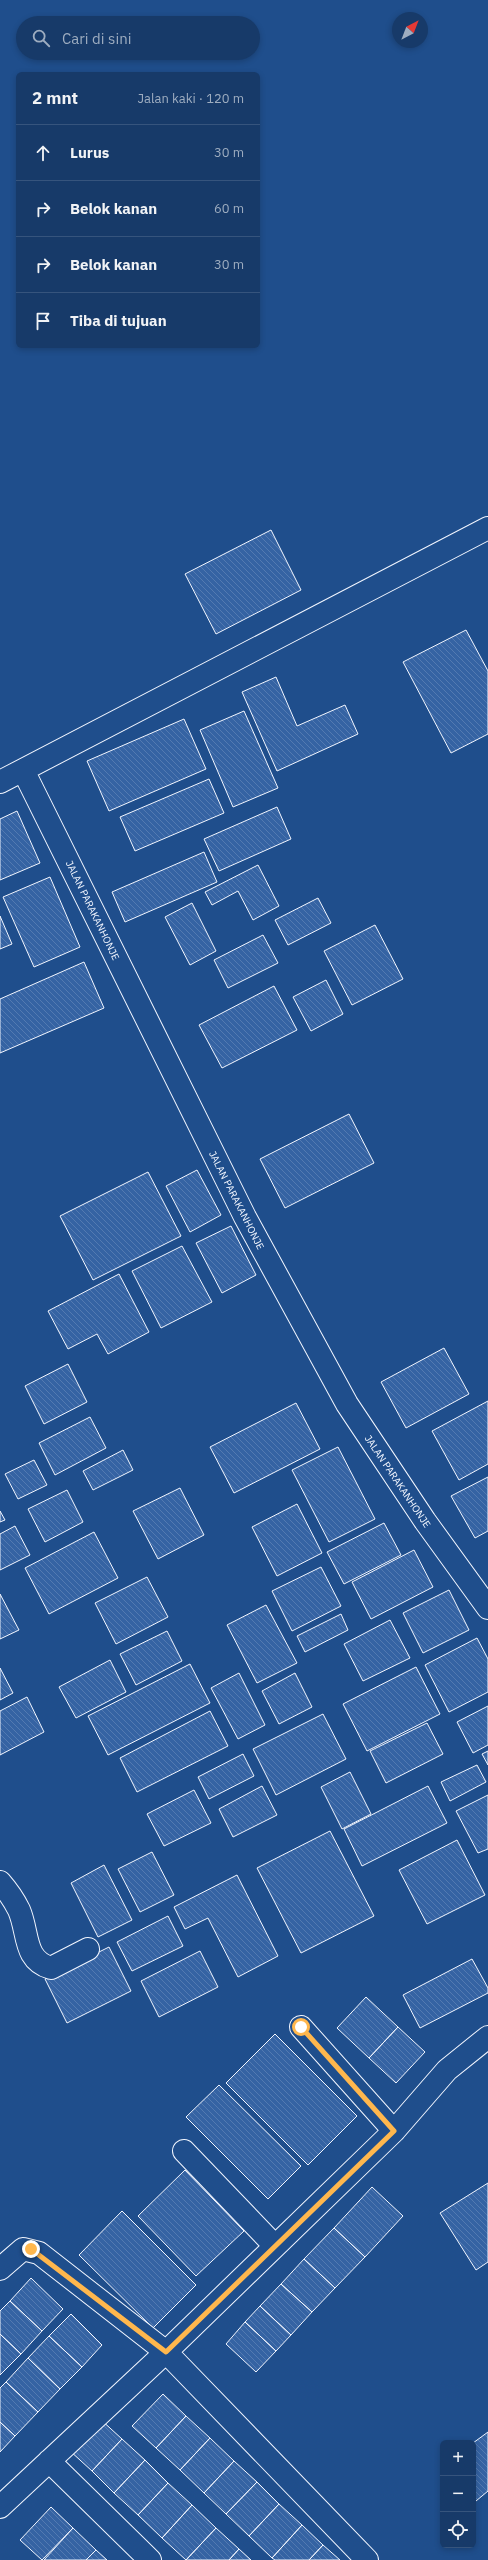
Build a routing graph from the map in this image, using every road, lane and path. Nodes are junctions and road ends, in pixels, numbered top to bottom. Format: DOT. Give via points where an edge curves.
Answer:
graph roads {
  1 [pos="488,528"];
  2 [pos="23,770"];
  3 [pos="0,782"];
  4 [pos="488,1608"];
  5 [pos="0,1882"];
  6 [pos="88,1949"];
  7 [pos="301,2027"];
  8 [pos="488,2036"];
  9 [pos="394,2131"];
  10 [pos="184,2151"];
  11 [pos="275,2246"];
  12 [pos="0,2269"];
  13 [pos="166,2352"];
  14 [pos="49,2461"];
  15 [pos="0,2507"];
  16 [pos="150,2560"];
  17 [pos="367,2560"];
  1 -- 2 [label="street"];
  2 -- 3 [label="street"];
  2 -- 4 [label="street, JALAN PARAKANHONJE" via="245,1218 347,1404 425,1521"];
  5 -- 6 [label="street" via="19,1910 28,1948 41,1965 59,1964"];
  7 -- 9 [label="street"];
  8 -- 9 [label="street" via="447,2070"];
  9 -- 11 [label="street"];
  10 -- 11 [label="street"];
  11 -- 13 [label="street"];
  12 -- 13 [label="street" via="16,2253 24,2249 39,2253"];
  13 -- 14 [label="street"];
  13 -- 17 [label="street"];
  14 -- 15 [label="street"];
  14 -- 16 [label="street"];
}
